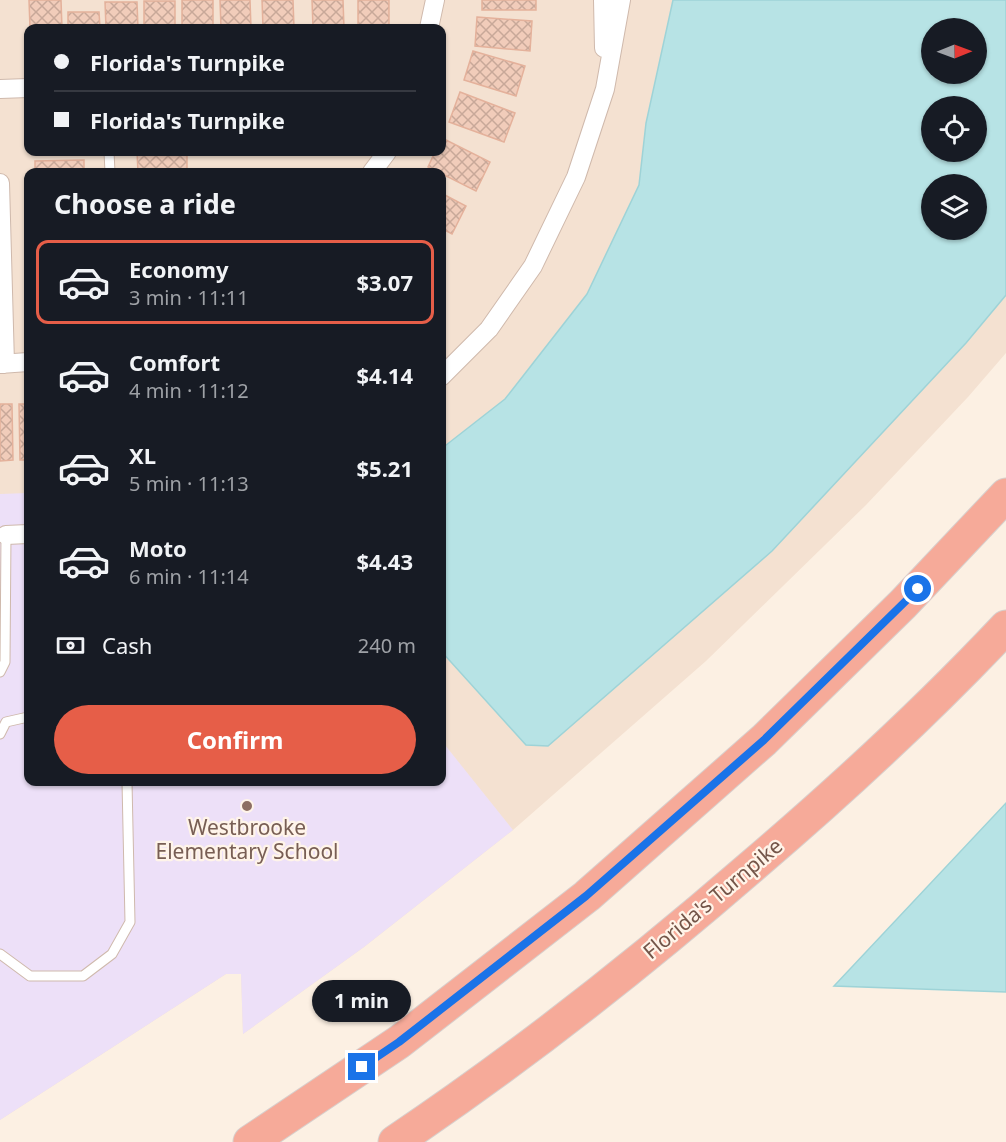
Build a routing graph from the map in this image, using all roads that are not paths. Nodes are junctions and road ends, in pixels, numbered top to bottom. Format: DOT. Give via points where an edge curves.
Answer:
graph roads {
  1 [pos="435,0"];
  2 [pos="603,0"];
  3 [pos="621,0"];
  4 [pos="430,24"];
  5 [pos="24,88"];
  6 [pos="0,89"];
  7 [pos="605,89"];
  8 [pos="0,183"];
  9 [pos="1,251"];
  10 [pos="24,362"];
  11 [pos="3,364"];
  12 [pos="446,371"];
  13 [pos="1006,495"];
  14 [pos="24,534"];
  15 [pos="3,535"];
  16 [pos="1006,627"];
  17 [pos="0,672"];
  18 [pos="24,717"];
  19 [pos="3,719"];
  20 [pos="0,734"];
  21 [pos="127,786"];
  22 [pos="3,960"];
  23 [pos="250,1142"];
  24 [pos="395,1142"];
  1 -- 4 [label="street"];
  2 -- 7 [label="street"];
  3 -- 7 [label="street"];
  5 -- 6 [label="street"];
  7 -- 12 [label="street" via="576,177 532,266 489,329"];
  8 -- 9 [label="street"];
  9 -- 11 [label="street"];
  10 -- 11 [label="street"];
  13 -- 23 [label="highway" via="903,604 764,740 586,896 399,1042"];
  14 -- 15 [label="street"];
  15 -- 17 [label="lane" via="5,662"];
  16 -- 24 [label="highway, Florida's Turnpike" via="824,805 688,922 539,1039"];
  18 -- 19 [label="lane"];
  19 -- 20 [label="lane"];
  21 -- 22 [label="lane" via="130,922 112,954 82,976 30,976"];
}
